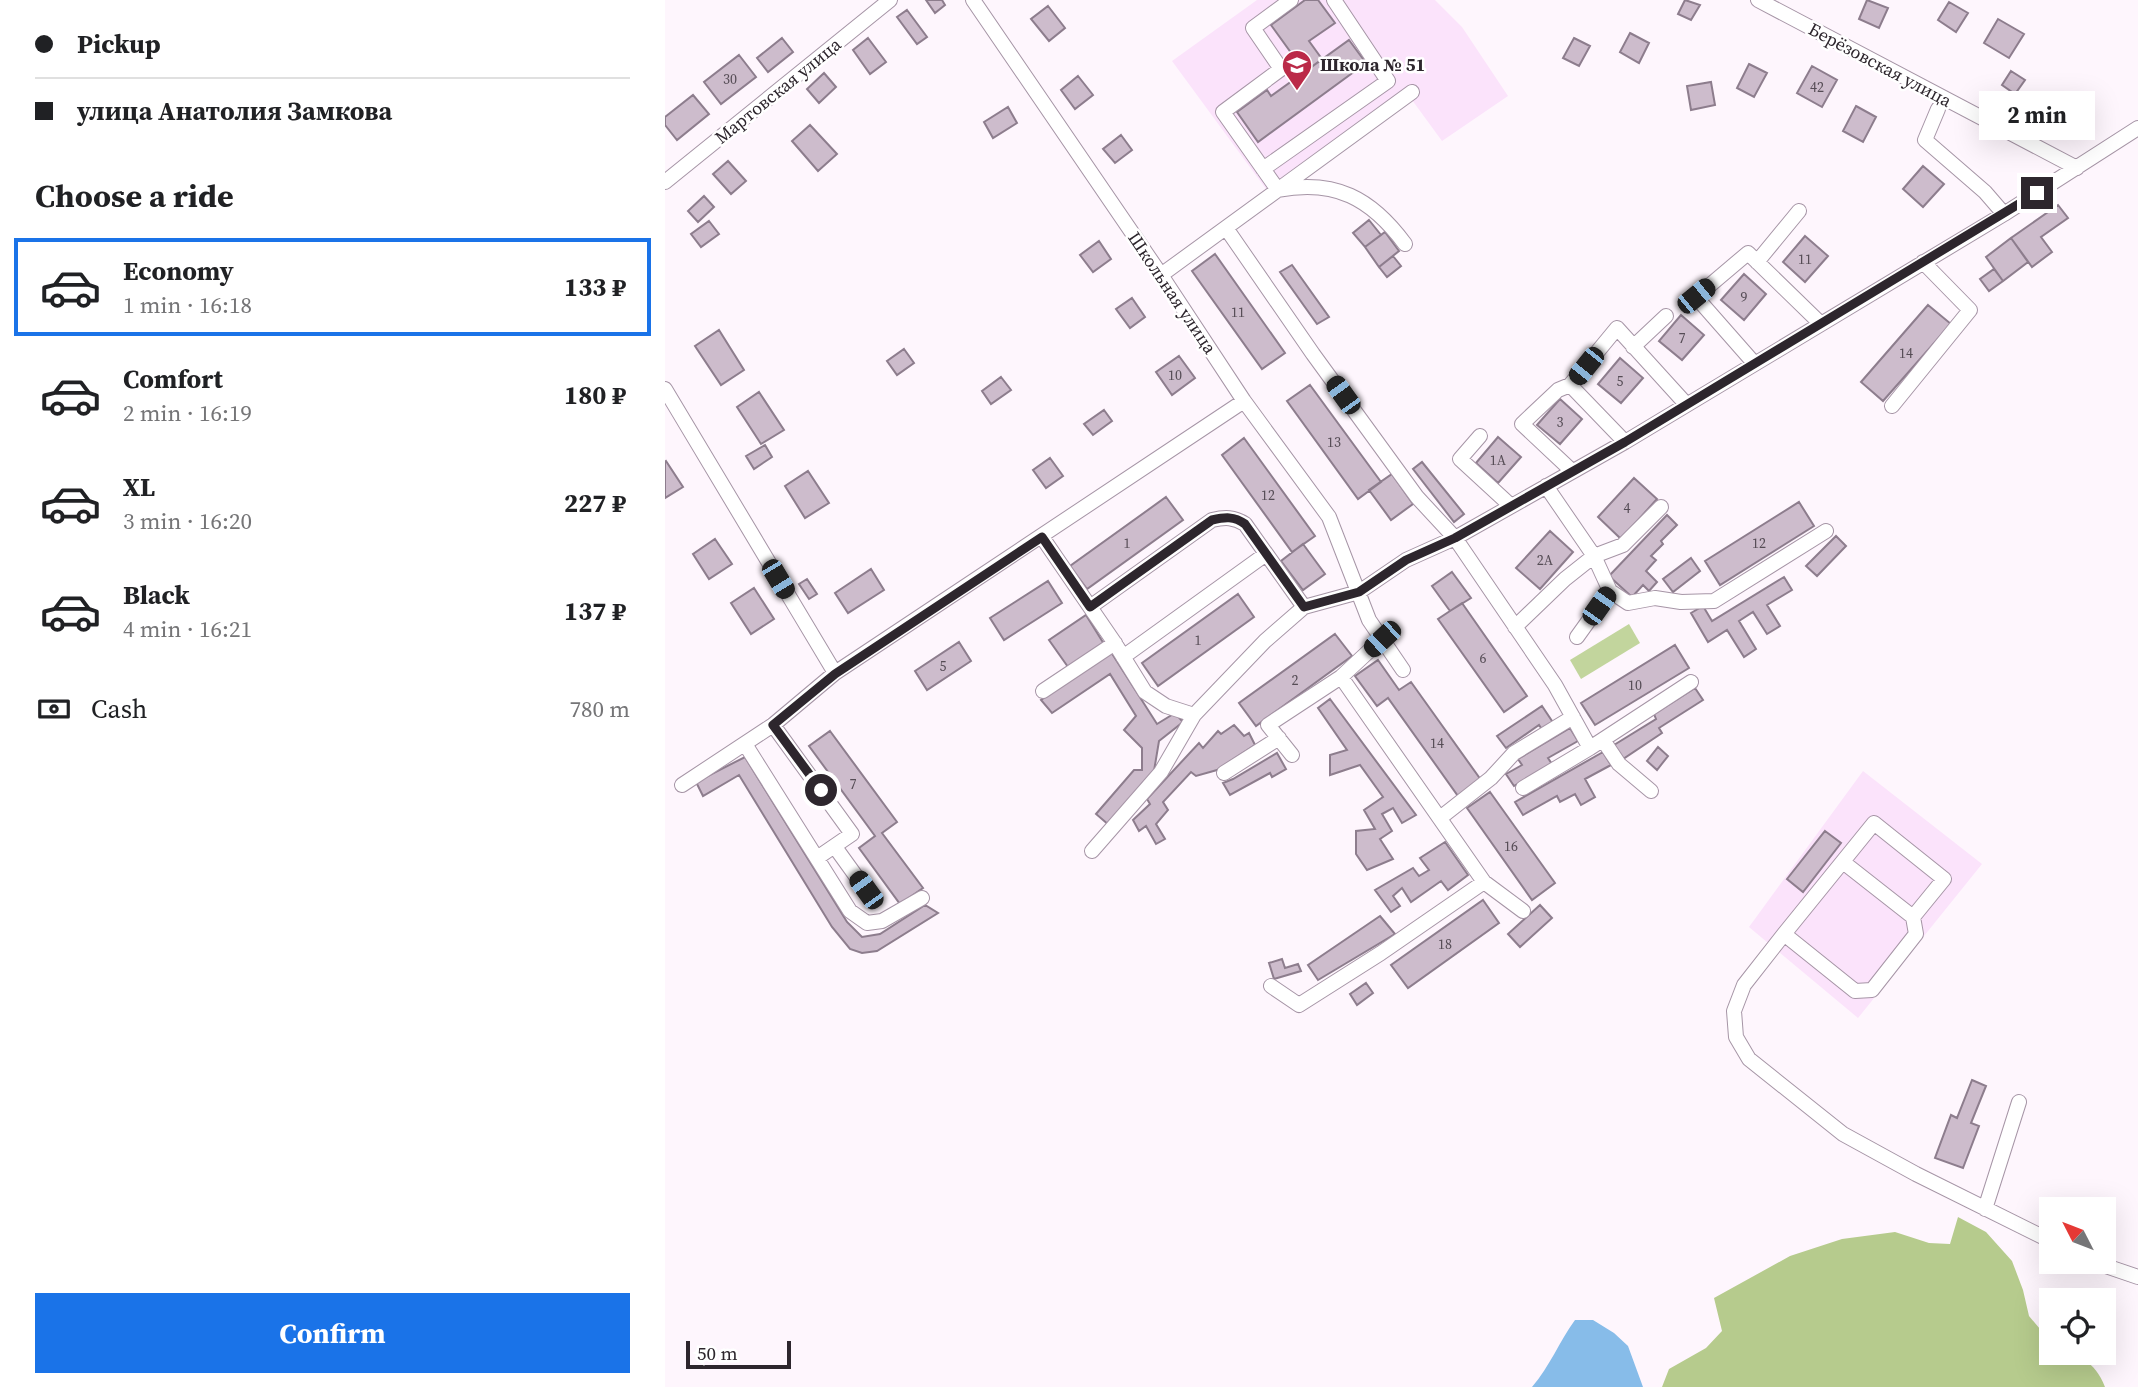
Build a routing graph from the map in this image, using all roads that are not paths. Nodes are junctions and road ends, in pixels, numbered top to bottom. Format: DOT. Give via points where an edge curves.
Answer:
graph roads {
  1 [pos="891,0"];
  2 [pos="973,0"];
  3 [pos="1291,0"];
  4 [pos="1334,0"];
  5 [pos="1758,0"];
  6 [pos="1412,92"];
  7 [pos="1938,109"];
  8 [pos="2138,128"];
  9 [pos="2077,168"];
  10 [pos="1263,169"];
  11 [pos="665,182"];
  12 [pos="1277,190"];
  13 [pos="1800,211"];
  14 [pos="2004,214"];
  15 [pos="1226,228"];
  16 [pos="1405,244"];
  17 [pos="1757,262"];
  18 [pos="1923,262"];
  19 [pos="1161,275"];
  20 [pos="1666,316"];
  21 [pos="1821,324"];
  22 [pos="1633,346"];
  23 [pos="1754,363"];
  24 [pos="1570,385"];
  25 [pos="665,389"];
  26 [pos="1244,401"];
  27 [pos="1686,404"];
  28 [pos="1892,406"];
  29 [pos="1480,436"];
  30 [pos="1625,442"];
  31 [pos="1572,471"];
  32 [pos="1546,486"];
  33 [pos="1511,506"];
  34 [pos="1661,507"];
  35 [pos="1826,531"];
  36 [pos="1042,537"];
  37 [pos="1455,538"];
  38 [pos="1266,554"];
  39 [pos="1594,556"];
  40 [pos="1610,591"];
  41 [pos="1359,592"];
  42 [pos="1090,607"];
  43 [pos="1304,607"];
  44 [pos="1515,627"];
  45 [pos="1577,637"];
  46 [pos="1382,639"];
  47 [pos="1115,643"];
  48 [pos="1123,657"];
  49 [pos="1403,670"];
  50 [pos="835,674"];
  51 [pos="1341,677"];
  52 [pos="1691,682"];
  53 [pos="1043,691"];
  54 [pos="1194,715"];
  55 [pos="1573,716"];
  56 [pos="773,725"];
  57 [pos="1279,738"];
  58 [pos="1603,740"];
  59 [pos="745,744"];
  60 [pos="1590,748"];
  61 [pos="1291,755"];
  62 [pos="1224,773"];
  63 [pos="682,785"];
  64 [pos="1523,788"];
  65 [pos="1651,791"];
  66 [pos="1440,818"];
  67 [pos="835,847"];
  68 [pos="1092,851"];
  69 [pos="817,858"];
  70 [pos="1843,862"];
  71 [pos="1484,882"];
  72 [pos="866,890"];
  73 [pos="922,898"];
  74 [pos="1523,911"];
  75 [pos="1913,917"];
  76 [pos="1784,934"];
  77 [pos="1271,986"];
  78 [pos="2019,1102"];
  79 [pos="1985,1209"];
  80 [pos="2039,1235"];
  81 [pos="2116,1270"];
  82 [pos="2138,1277"];
  1 -- 11 [label="street, Мартовская улица"];
  2 -- 19 [label="street, Школьная улица"];
  3 -- 10 [label="street" via="1253,28 1281,69 1223,112"];
  4 -- 10 [label="street" via="1388,81"];
  5 -- 9 [label="street, Берёзовская улица"];
  6 -- 12 [label="street"];
  7 -- 14 [label="street" via="1924,140"];
  8 -- 9 [label="street"];
  9 -- 14 [label="street"];
  10 -- 12 [label="street"];
  12 -- 15 [label="street"];
  12 -- 16 [label="street" via="1328,188 1357,197 1377,211"];
  13 -- 17 [label="street"];
  14 -- 18 [label="street"];
  15 -- 19 [label="street"];
  15 -- 37 [label="street" via="1417,497"];
  17 -- 21 [label="street"];
  17 -- 23 [label="street" via="1748,253 1696,296"];
  18 -- 21 [label="street"];
  18 -- 28 [label="street" via="1971,310"];
  19 -- 26 [label="street, Школьная улица"];
  20 -- 22 [label="street"];
  21 -- 23 [label="street"];
  22 -- 24 [label="street" via="1617,328"];
  22 -- 27 [label="street"];
  23 -- 27 [label="street"];
  24 -- 30 [label="street"];
  24 -- 31 [label="street" via="1558,390 1522,424"];
  25 -- 50 [label="street"];
  26 -- 36 [label="street"];
  26 -- 41 [label="street, Школьная улица" via="1329,517"];
  27 -- 30 [label="street"];
  29 -- 33 [label="street" via="1460,460"];
  30 -- 31 [label="street"];
  31 -- 32 [label="street"];
  32 -- 33 [label="street"];
  32 -- 39 [label="street"];
  33 -- 37 [label="street"];
  34 -- 39 [label="street" via="1623,545"];
  35 -- 40 [label="street" via="1714,601 1655,598 1628,603"];
  36 -- 42 [label="street"];
  36 -- 50 [label="street"];
  37 -- 41 [label="street" via="1406,560"];
  37 -- 44 [label="street"];
  38 -- 42 [label="street" via="1237,518 1212,520"];
  38 -- 43 [label="street"];
  38 -- 48 [label="street"];
  39 -- 40 [label="street"];
  39 -- 44 [label="street"];
  40 -- 45 [label="street"];
  41 -- 43 [label="street"];
  41 -- 46 [label="street, Школьная улица"];
  42 -- 47 [label="street"];
  43 -- 54 [label="street"];
  44 -- 55 [label="street"];
  46 -- 49 [label="street, Школьная улица"];
  46 -- 51 [label="street"];
  47 -- 48 [label="street"];
  47 -- 53 [label="street"];
  48 -- 54 [label="street" via="1145,692 1166,706"];
  50 -- 56 [label="street"];
  51 -- 57 [label="street" via="1268,726"];
  51 -- 66 [label="street"];
  52 -- 58 [label="street"];
  54 -- 68 [label="street" via="1161,772"];
  55 -- 60 [label="street"];
  55 -- 66 [label="street" via="1514,753 1491,778"];
  56 -- 59 [label="street"];
  56 -- 67 [label="street" via="852,834"];
  57 -- 61 [label="street"];
  57 -- 62 [label="street"];
  58 -- 60 [label="street"];
  58 -- 65 [label="street" via="1619,764"];
  59 -- 63 [label="street"];
  59 -- 69 [label="street"];
  60 -- 64 [label="street"];
  66 -- 71 [label="street"];
  67 -- 69 [label="street"];
  67 -- 72 [label="street"];
  69 -- 73 [label="street" via="850,911 867,923 882,921"];
  70 -- 75 [label="street"];
  70 -- 75 [label="street" via="1874,823 1944,878"];
  70 -- 76 [label="street"];
  71 -- 74 [label="street"];
  71 -- 77 [label="street" via="1299,1005"];
  75 -- 76 [label="street" via="1916,934 1872,990 1855,991"];
  76 -- 79 [label="street" via="1744,985 1734,1011 1736,1037 1749,1059 1843,1133"];
  78 -- 79 [label="street"];
  79 -- 80 [label="street"];
  81 -- 82 [label="street"];
}
